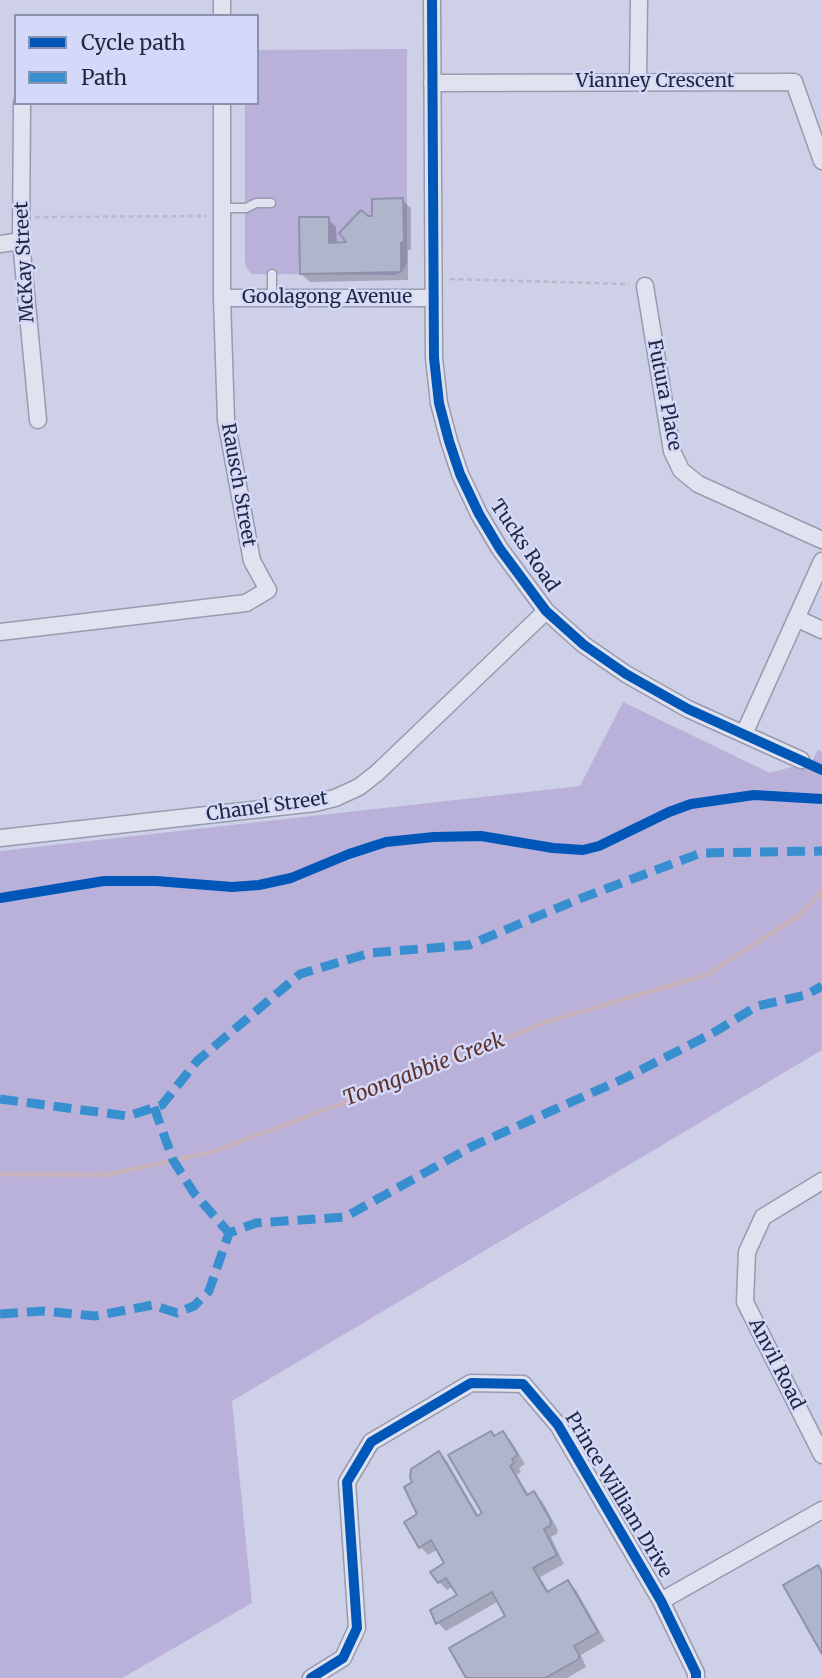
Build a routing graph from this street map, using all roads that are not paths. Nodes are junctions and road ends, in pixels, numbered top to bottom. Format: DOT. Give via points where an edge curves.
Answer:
graph roads {
  1 [pos="432,0"];
  2 [pos="639,0"];
  3 [pos="638,81"];
  4 [pos="432,83"];
  5 [pos="22,105"];
  6 [pos="222,105"];
  7 [pos="822,161"];
  8 [pos="271,203"];
  9 [pos="222,212"];
  10 [pos="21,241"];
  11 [pos="0,244"];
  12 [pos="272,274"];
  13 [pos="645,286"];
  14 [pos="222,298"];
  15 [pos="272,298"];
  16 [pos="433,298"];
  17 [pos="38,420"];
  18 [pos="822,540"];
  19 [pos="822,561"];
  20 [pos="546,611"];
  21 [pos="796,618"];
  22 [pos="822,629"];
  23 [pos="0,632"];
  24 [pos="744,734"];
  25 [pos="801,760"];
  26 [pos="0,838"];
  27 [pos="822,1181"];
  28 [pos="822,1455"];
  29 [pos="822,1510"];
  30 [pos="661,1601"];
  31 [pos="311,1678"];
  32 [pos="696,1678"];
  1 -- 4 [label="street, Tucks Road"];
  2 -- 3 [label="street"];
  3 -- 4 [label="street, Vianney Crescent"];
  3 -- 7 [label="street, Vianney Crescent" via="794,82"];
  4 -- 16 [label="street, Tucks Road"];
  5 -- 10 [label="street, McKay Street"];
  6 -- 9 [label="street, Rausch Street"];
  8 -- 9 [label="lane"];
  9 -- 14 [label="street, Rausch Street"];
  10 -- 11 [label="street"];
  10 -- 17 [label="street, McKay Street"];
  12 -- 15 [label="lane"];
  13 -- 18 [label="street, Futura Place" via="672,451 681,470 698,484"];
  14 -- 15 [label="street, Goolagong Avenue"];
  14 -- 23 [label="street, Rausch Street" via="226,421 251,561 268,590 246,603"];
  15 -- 16 [label="street, Goolagong Avenue"];
  16 -- 20 [label="street, Tucks Road" via="439,403 460,474 500,549"];
  19 -- 21 [label="street"];
  20 -- 24 [label="street, Tucks Road" via="626,674"];
  20 -- 26 [label="street, Chanel Street" via="377,773 335,798"];
  21 -- 22 [label="street"];
  21 -- 24 [label="street"];
  24 -- 25 [label="street, Tucks Road"];
  27 -- 28 [label="street, Anvil Road" via="763,1217 747,1252 745,1302"];
  29 -- 30 [label="street, Prince William Drive"];
  30 -- 31 [label="street, Prince William Drive" via="558,1425 523,1384 471,1383 371,1442 347,1482 357,1628 343,1658"];
  30 -- 32 [label="street, Prince William Drive"];
}
